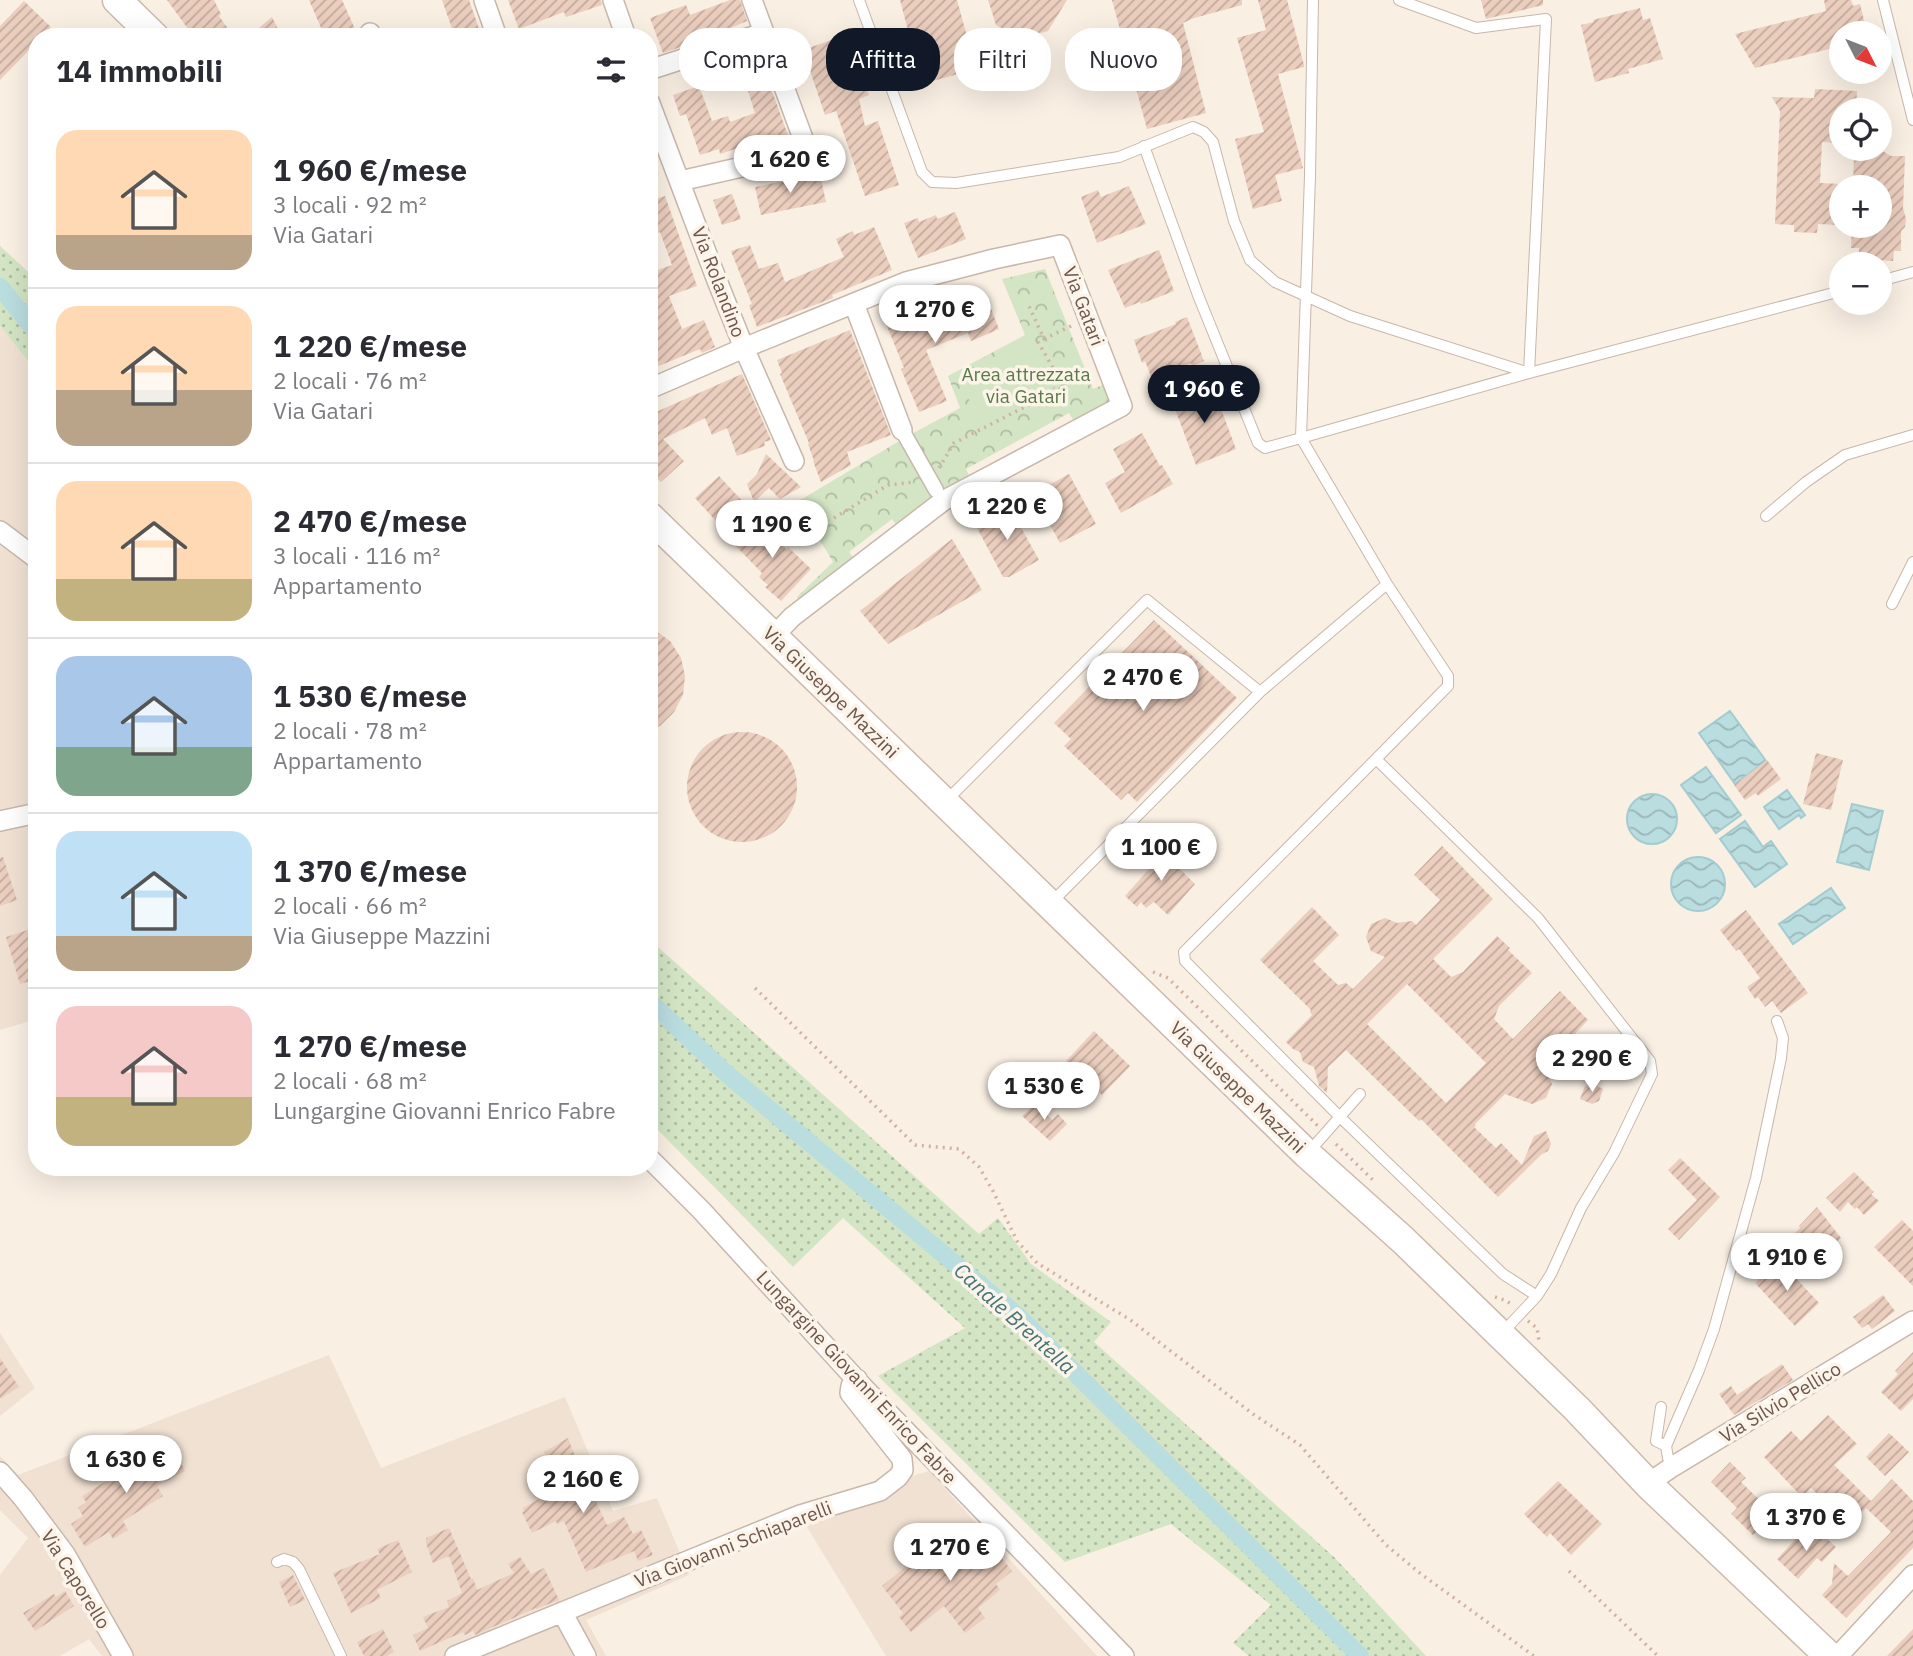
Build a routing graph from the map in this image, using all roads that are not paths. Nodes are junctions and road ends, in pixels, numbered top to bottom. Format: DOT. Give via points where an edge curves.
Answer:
graph roads {
  1 [pos="117,0"];
  2 [pos="484,0"];
  3 [pos="613,0"];
  4 [pos="751,0"];
  5 [pos="859,0"];
  6 [pos="1313,0"];
  7 [pos="1399,0"];
  8 [pos="1882,0"];
  9 [pos="146,28"];
  10 [pos="494,28"];
  11 [pos="623,28"];
  12 [pos="761,28"];
  13 [pos="679,60"];
  14 [pos="658,67"];
  15 [pos="785,91"];
  16 [pos="1913,120"];
  17 [pos="658,124"];
  18 [pos="1144,146"];
  19 [pos="680,181"];
  20 [pos="1913,272"];
  21 [pos="1892,278"];
  22 [pos="1829,294"];
  23 [pos="1306,296"];
  24 [pos="854,304"];
  25 [pos="744,348"];
  26 [pos="1529,373"];
  27 [pos="658,385"];
  28 [pos="902,430"];
  29 [pos="1913,435"];
  30 [pos="1301,438"];
  31 [pos="794,461"];
  32 [pos="937,491"];
  33 [pos="1766,516"];
  34 [pos="658,525"];
  35 [pos="0,531"];
  36 [pos="28,552"];
  37 [pos="1913,562"];
  38 [pos="1387,584"];
  39 [pos="1892,604"];
  40 [pos="774,636"];
  41 [pos="1261,692"];
  42 [pos="1376,759"];
  43 [pos="945,802"];
  44 [pos="28,815"];
  45 [pos="0,821"];
  46 [pos="1050,904"];
  47 [pos="1777,1021"];
  48 [pos="1360,1094"];
  49 [pos="1341,1118"];
  50 [pos="1307,1154"];
  51 [pos="658,1167"];
  52 [pos="1538,1296"];
  53 [pos="1913,1321"];
  54 [pos="1501,1335"];
  55 [pos="857,1379"];
  56 [pos="1661,1407"];
  57 [pos="1666,1446"];
  58 [pos="1672,1467"];
  59 [pos="0,1472"];
  60 [pos="1650,1486"];
  61 [pos="277,1562"];
  62 [pos="1913,1575"];
  63 [pos="562,1612"];
  64 [pos="123,1656"];
  65 [pos="341,1656"];
  66 [pos="456,1656"];
  67 [pos="586,1656"];
  68 [pos="1124,1656"];
  69 [pos="1829,1656"];
  70 [pos="1838,1656"];
  1 -- 9 [label="main road"];
  2 -- 10 [label="street"];
  3 -- 11 [label="street"];
  4 -- 12 [label="street"];
  5 -- 18 [label="lane" via="922,172 932,182 956,183 1119,157"];
  6 -- 23 [label="lane"];
  7 -- 26 [label="lane" via="1476,28 1546,19"];
  8 -- 16 [label="lane"];
  13 -- 14 [label="street"];
  15 -- 19 [label="street" via="808,152"];
  17 -- 19 [label="street, Via Rolandino"];
  18 -- 23 [label="lane" via="1193,127 1204,132 1213,142 1250,260 1275,282"];
  18 -- 30 [label="lane" via="1258,443 1265,448"];
  19 -- 25 [label="street, Via Rolandino"];
  20 -- 21 [label="lane"];
  22 -- 26 [label="lane"];
  23 -- 26 [label="lane" via="1350,316"];
  23 -- 30 [label="lane"];
  24 -- 25 [label="street"];
  24 -- 28 [label="street"];
  24 -- 32 [label="street, Via Gatari" via="906,282 1060,245 1122,406"];
  25 -- 27 [label="street"];
  25 -- 31 [label="street, Via Rolandino"];
  26 -- 30 [label="lane"];
  28 -- 32 [label="street"];
  29 -- 33 [label="lane" via="1845,455"];
  30 -- 38 [label="lane"];
  32 -- 40 [label="street, Via Gatari"];
  34 -- 40 [label="main road, Via Giuseppe Mazzini"];
  35 -- 36 [label="street"];
  37 -- 39 [label="lane"];
  38 -- 41 [label="lane"];
  38 -- 42 [label="lane" via="1448,676 1448,686"];
  40 -- 43 [label="main road, Via Giuseppe Mazzini"];
  41 -- 43 [label="lane" via="1147,600"];
  41 -- 46 [label="lane"];
  42 -- 49 [label="lane" via="1184,952 1185,961"];
  42 -- 52 [label="lane" via="1538,919 1650,1060 1652,1074"];
  43 -- 46 [label="main road, Via Giuseppe Mazzini"];
  44 -- 45 [label="street"];
  46 -- 50 [label="main road, Via Giuseppe Mazzini"];
  47 -- 57 [label="lane" via="1783,1038 1781,1058 1756,1178 1714,1329"];
  48 -- 49 [label="lane"];
  49 -- 50 [label="lane"];
  49 -- 52 [label="lane" via="1503,1274"];
  50 -- 54 [label="main road, Via Giuseppe Mazzini"];
  51 -- 55 [label="street, Lungargine Giovanni Enrico Fabre"];
  52 -- 54 [label="lane"];
  53 -- 58 [label="street, Via Silvio Pellico"];
  54 -- 60 [label="main road, Via Giuseppe Mazzini"];
  55 -- 63 [label="street, Via Giovanni Schiaparelli" via="850,1393 902,1459 898,1477 880,1491 800,1515"];
  55 -- 68 [label="street, Lungargine Giovanni Enrico Fabre"];
  56 -- 57 [label="lane" via="1656,1441"];
  57 -- 58 [label="lane"];
  58 -- 60 [label="street, Via Silvio Pellico"];
  59 -- 64 [label="street, Via Caporello" via="65,1554"];
  60 -- 69 [label="main road, Via Giuseppe Mazzini"];
  61 -- 65 [label="lane" via="284,1559 299,1569"];
  62 -- 70 [label="street"];
  63 -- 66 [label="street, Via Giovanni Schiaparelli"];
  63 -- 67 [label="street"];
}
